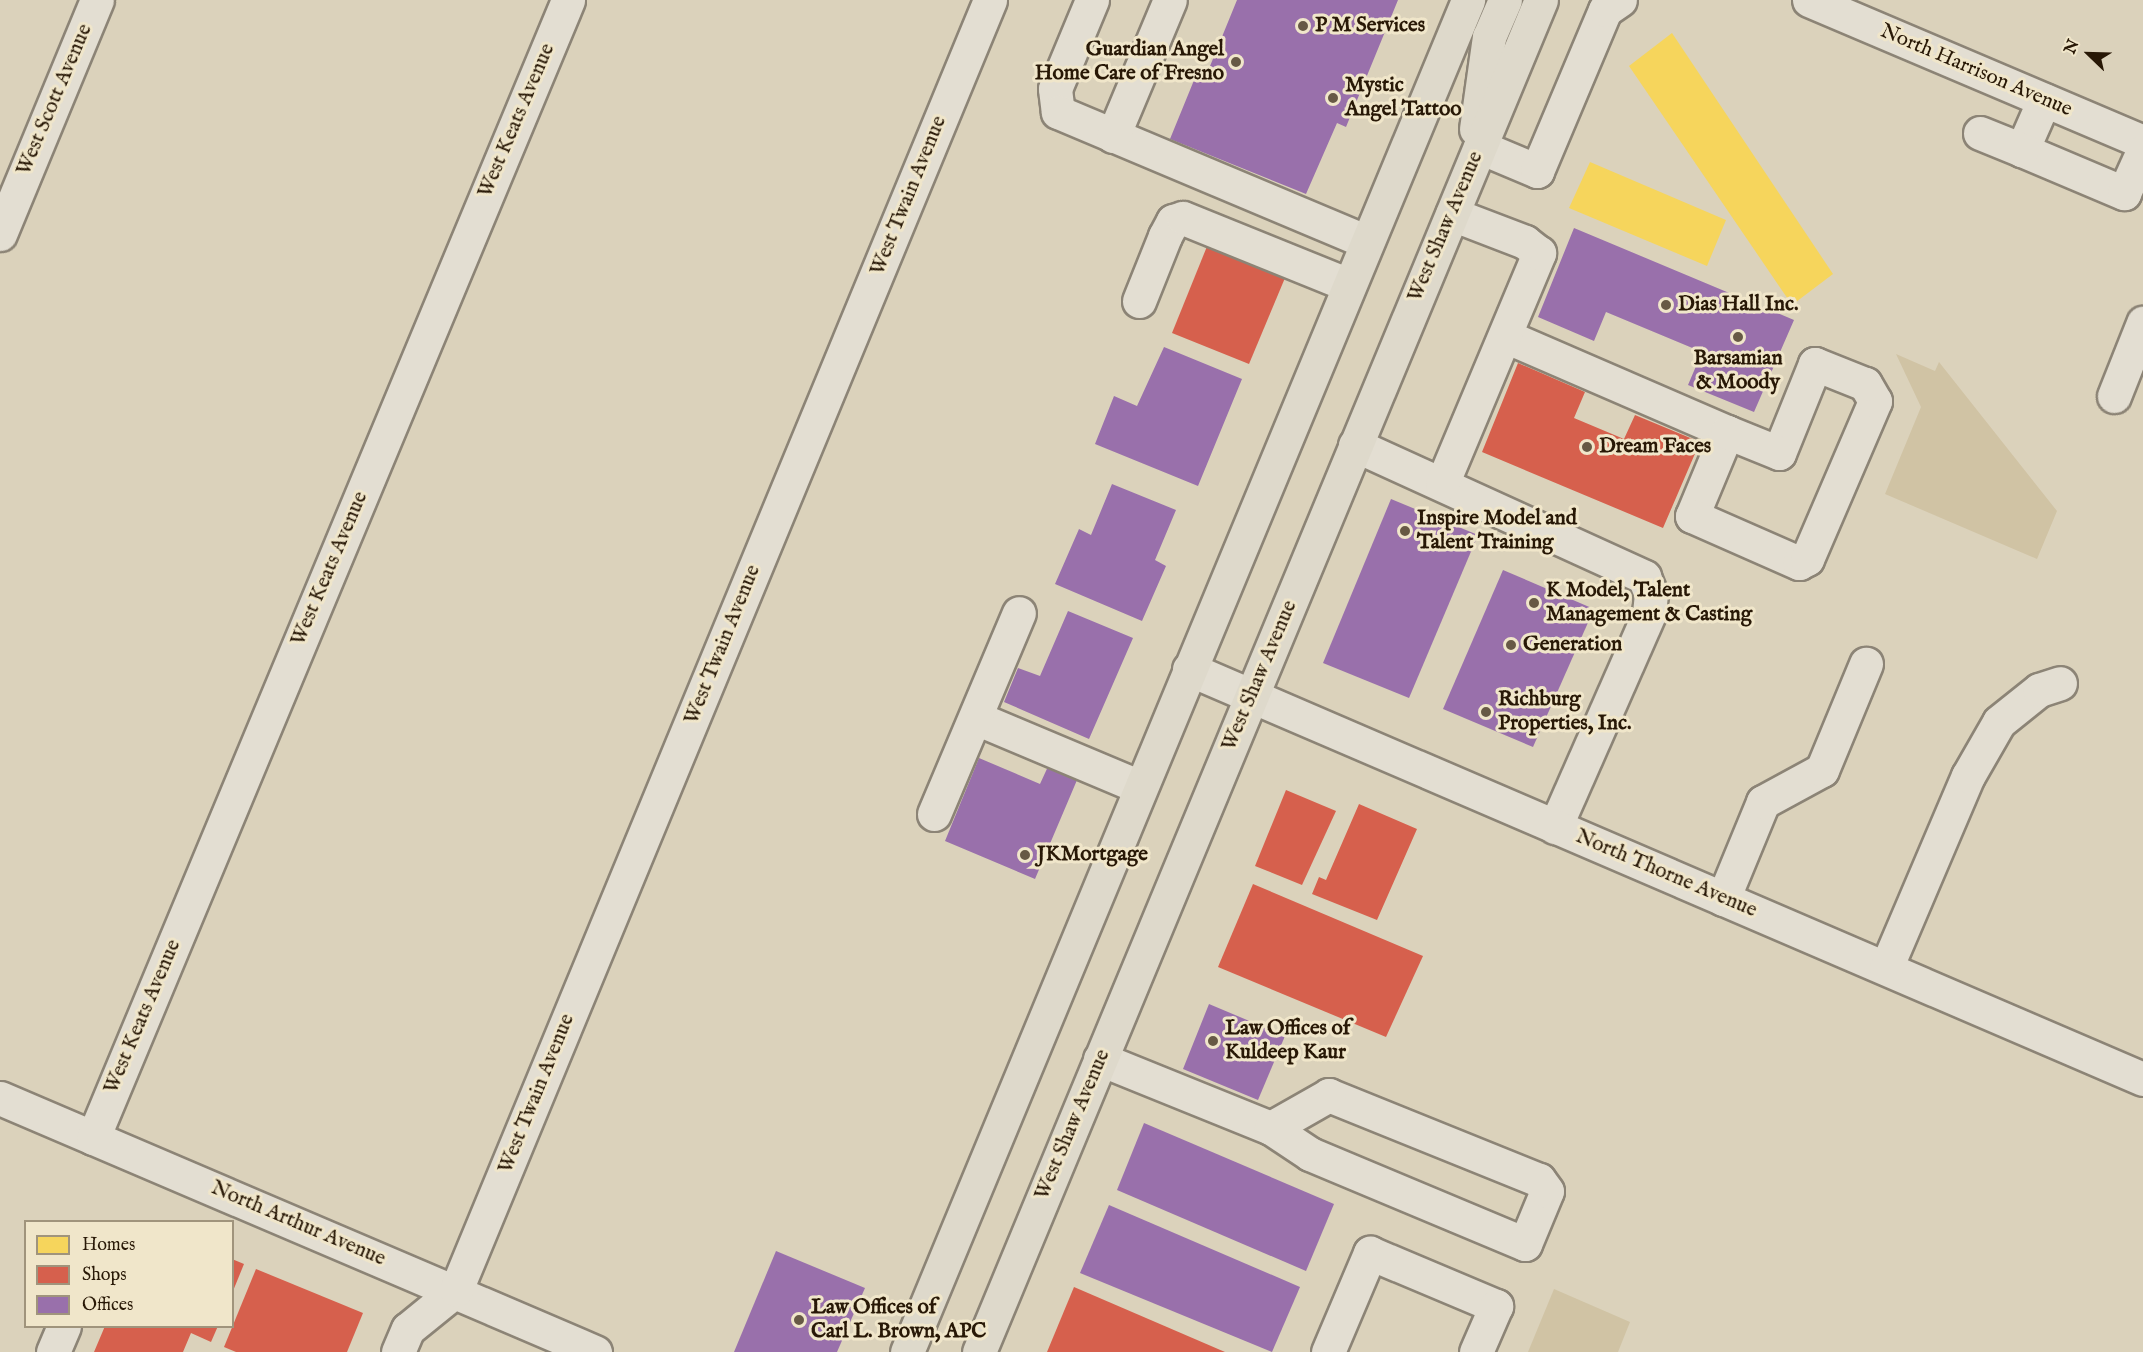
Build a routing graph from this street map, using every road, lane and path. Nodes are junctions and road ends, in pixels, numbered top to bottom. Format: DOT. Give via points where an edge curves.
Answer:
graph roads {
  1 [pos="97,0"];
  2 [pos="568,0"];
  3 [pos="990,0"];
  4 [pos="1092,0"];
  5 [pos="1170,0"];
  6 [pos="1468,0"];
  7 [pos="1505,0"];
  8 [pos="1541,0"];
  9 [pos="1809,0"];
  10 [pos="1602,3"];
  11 [pos="1853,9"];
  12 [pos="2043,100"];
  13 [pos="1980,134"];
  14 [pos="1113,136"];
  15 [pos="2143,142"];
  16 [pos="2022,150"];
  17 [pos="2143,151"];
  18 [pos="1476,157"];
  19 [pos="2133,197"];
  20 [pos="1452,214"];
  21 [pos="0,234"];
  22 [pos="1367,242"];
  23 [pos="1349,285"];
  24 [pos="1139,301"];
  25 [pos="2143,323"];
  26 [pos="1505,336"];
  27 [pos="2114,396"];
  28 [pos="1727,432"];
  29 [pos="1355,446"];
  30 [pos="1442,484"];
  31 [pos="1019,613"];
  32 [pos="1866,664"];
  33 [pos="1189,669"];
  34 [pos="2060,683"];
  35 [pos="1251,695"];
  36 [pos="976,718"];
  37 [pos="1140,787"];
  38 [pos="934,814"];
  39 [pos="1555,827"];
  40 [pos="1723,899"];
  41 [pos="1886,968"];
  42 [pos="1100,1059"];
  43 [pos="2143,1079"];
  44 [pos="0,1098"];
  45 [pos="1271,1128"];
  46 [pos="93,1138"];
  47 [pos="456,1290"];
  48 [pos="63,1328"];
  49 [pos="403,1341"];
  50 [pos="586,1350"];
  51 [pos="53,1352"];
  52 [pos="907,1352"];
  53 [pos="979,1352"];
  54 [pos="1328,1352"];
  55 [pos="1476,1352"];
  1 -- 21 [label="street, West Scott Avenue"];
  2 -- 46 [label="street, West Keats Avenue"];
  3 -- 47 [label="street, West Twain Avenue"];
  4 -- 14 [label="street" via="1055,89 1058,112"];
  5 -- 14 [label="street"];
  6 -- 22 [label="main road"];
  7 -- 18 [label="main road" via="1489,37"];
  8 -- 18 [label="main road, West Shaw Avenue"];
  9 -- 11 [label="street, North Harrison Avenue"];
  10 -- 18 [label="street" via="1537,171"];
  11 -- 12 [label="street, North Harrison Avenue"];
  12 -- 15 [label="street, North Harrison Avenue"];
  12 -- 16 [label="street"];
  13 -- 16 [label="street"];
  14 -- 22 [label="street"];
  16 -- 19 [label="street"];
  17 -- 19 [label="street"];
  18 -- 20 [label="main road, West Shaw Avenue"];
  20 -- 26 [label="street" via="1526,242 1539,253"];
  20 -- 29 [label="main road, West Shaw Avenue"];
  22 -- 23 [label="main road"];
  23 -- 24 [label="street" via="1183,218 1173,222 1165,236"];
  23 -- 33 [label="main road"];
  25 -- 27 [label="street"];
  26 -- 28 [label="street"];
  26 -- 30 [label="street"];
  28 -- 28 [label="street" via="1692,516 1804,562 1875,400 1865,384 1815,364 1779,453"];
  29 -- 30 [label="street"];
  29 -- 35 [label="main road, West Shaw Avenue"];
  30 -- 39 [label="street" via="1626,565 1644,577 1651,594 1649,614"];
  31 -- 36 [label="street"];
  32 -- 40 [label="street" via="1822,770 1763,802"];
  33 -- 35 [label="street, North Thorne Avenue"];
  33 -- 37 [label="main road"];
  34 -- 41 [label="street" via="2039,690 1999,722 1968,776"];
  35 -- 39 [label="street, North Thorne Avenue"];
  35 -- 42 [label="main road, West Shaw Avenue"];
  36 -- 37 [label="street"];
  36 -- 38 [label="street"];
  37 -- 52 [label="main road"];
  39 -- 40 [label="street, North Thorne Avenue"];
  40 -- 41 [label="street, North Thorne Avenue"];
  41 -- 43 [label="street, North Thorne Avenue"];
  42 -- 45 [label="street"];
  42 -- 53 [label="main road, West Shaw Avenue"];
  44 -- 46 [label="street, North Arthur Avenue"];
  45 -- 45 [label="street" via="1310,1154 1525,1244 1547,1191 1539,1180 1329,1095"];
  46 -- 47 [label="street, North Arthur Avenue"];
  47 -- 49 [label="street"];
  47 -- 50 [label="street, North Arthur Avenue"];
  48 -- 51 [label="street"];
  54 -- 55 [label="street" via="1370,1254 1496,1306"];
}
